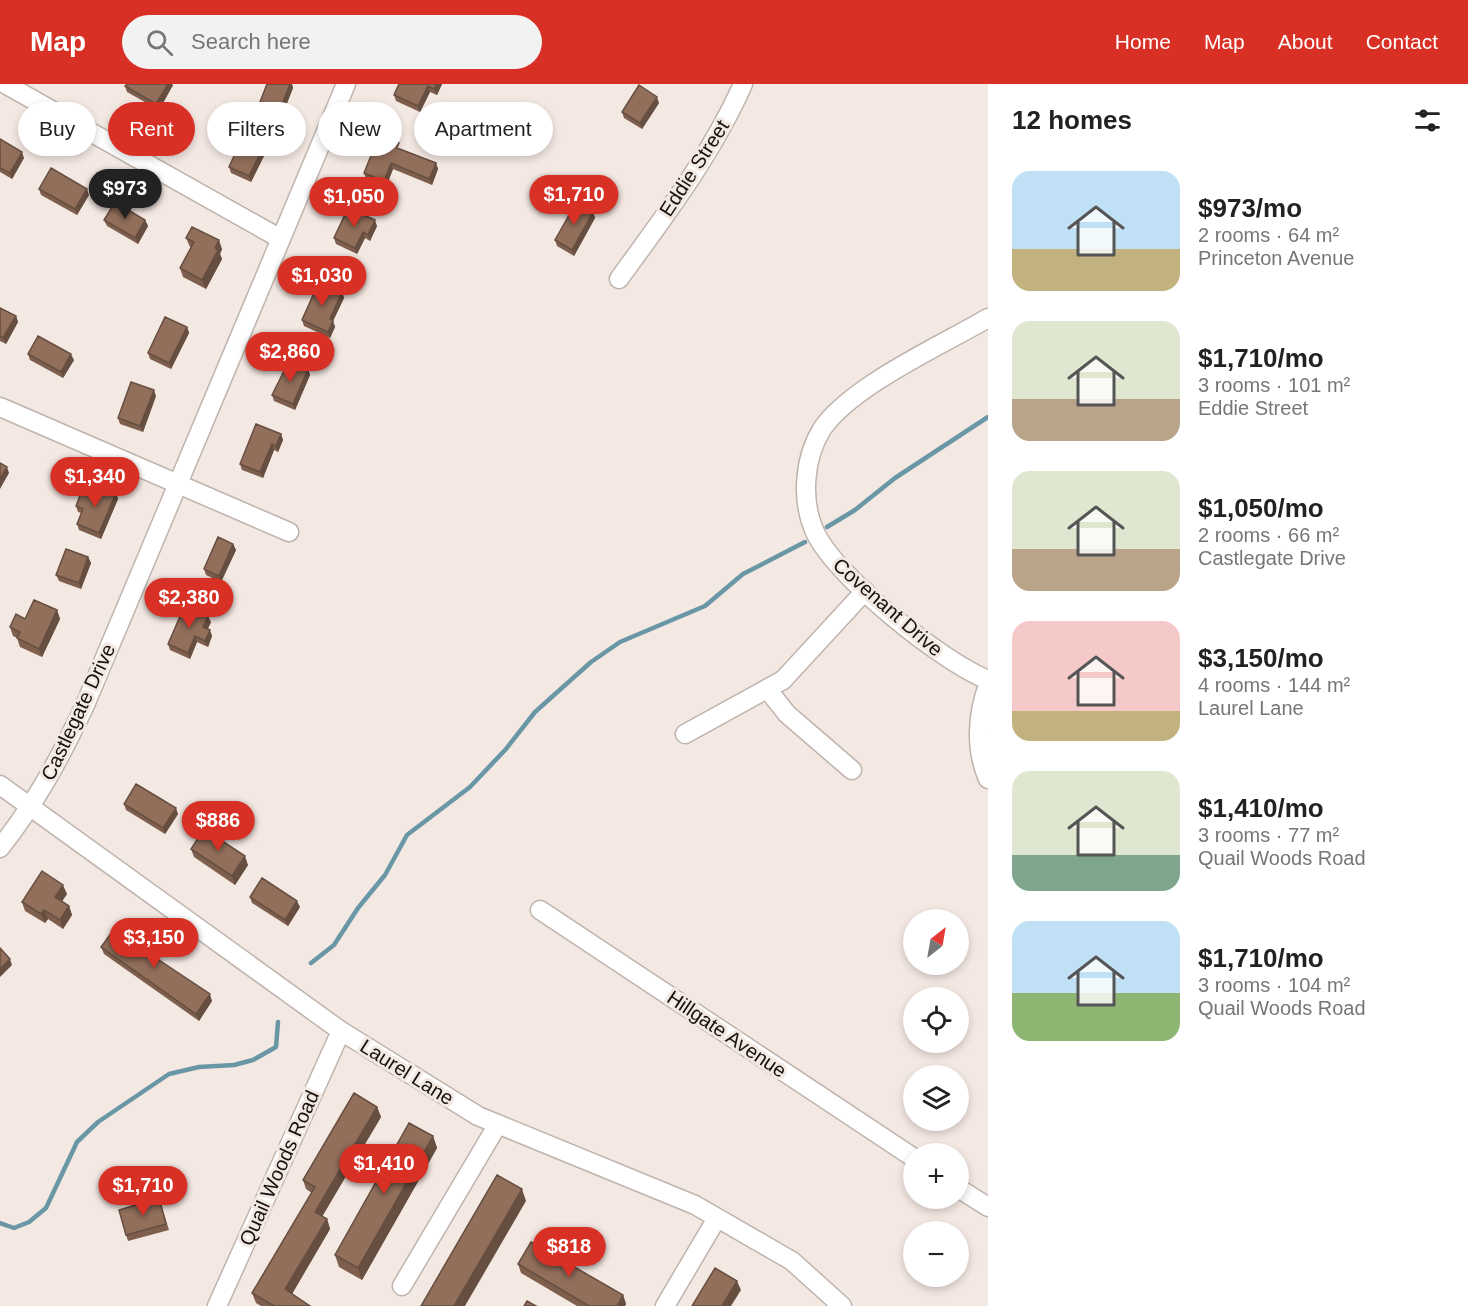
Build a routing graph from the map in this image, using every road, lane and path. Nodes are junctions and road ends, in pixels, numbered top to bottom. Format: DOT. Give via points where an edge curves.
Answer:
graph roads {
  1 [pos="5,84"];
  2 [pos="346,84"];
  3 [pos="743,84"];
  4 [pos="281,239"];
  5 [pos="619,279"];
  6 [pos="988,318"];
  7 [pos="0,407"];
  8 [pos="178,485"];
  9 [pos="290,532"];
  10 [pos="865,591"];
  11 [pos="988,680"];
  12 [pos="988,685"];
  13 [pos="768,690"];
  14 [pos="685,734"];
  15 [pos="852,770"];
  16 [pos="988,779"];
  17 [pos="0,785"];
  18 [pos="31,808"];
  19 [pos="0,848"];
  20 [pos="540,910"];
  21 [pos="341,1031"];
  22 [pos="498,1124"];
  23 [pos="903,1151"];
  24 [pos="969,1195"];
  25 [pos="988,1208"];
  26 [pos="717,1218"];
  27 [pos="402,1286"];
  28 [pos="217,1306"];
  29 [pos="665,1306"];
  30 [pos="842,1306"];
  1 -- 4 [label="street"];
  2 -- 4 [label="street, Castlegate Drive"];
  3 -- 5 [label="street, Eddie Street" via="701,160"];
  4 -- 8 [label="street, Castlegate Drive"];
  6 -- 10 [label="street, Covenant Drive" via="860,394 822,429 811,452 806,478 813,530 827,554"];
  7 -- 8 [label="street"];
  8 -- 9 [label="street"];
  8 -- 18 [label="street, Castlegate Drive" via="85,705"];
  10 -- 11 [label="street, Covenant Drive" via="934,650"];
  10 -- 13 [label="street" via="783,680"];
  12 -- 16 [label="street" via="980,707 978,734"];
  13 -- 14 [label="street"];
  13 -- 15 [label="street" via="788,714"];
  17 -- 18 [label="street, Laurel Lane"];
  18 -- 19 [label="street, Castlegate Drive"];
  18 -- 21 [label="street, Laurel Lane"];
  20 -- 23 [label="street, Hillgate Avenue"];
  21 -- 22 [label="street, Laurel Lane" via="478,1116"];
  21 -- 28 [label="street, Quail Woods Road"];
  22 -- 26 [label="street, Laurel Lane" via="695,1205"];
  22 -- 27 [label="street"];
  24 -- 25 [label="street"];
  26 -- 29 [label="street"];
  26 -- 30 [label="street, Laurel Lane" via="792,1261"];
}
